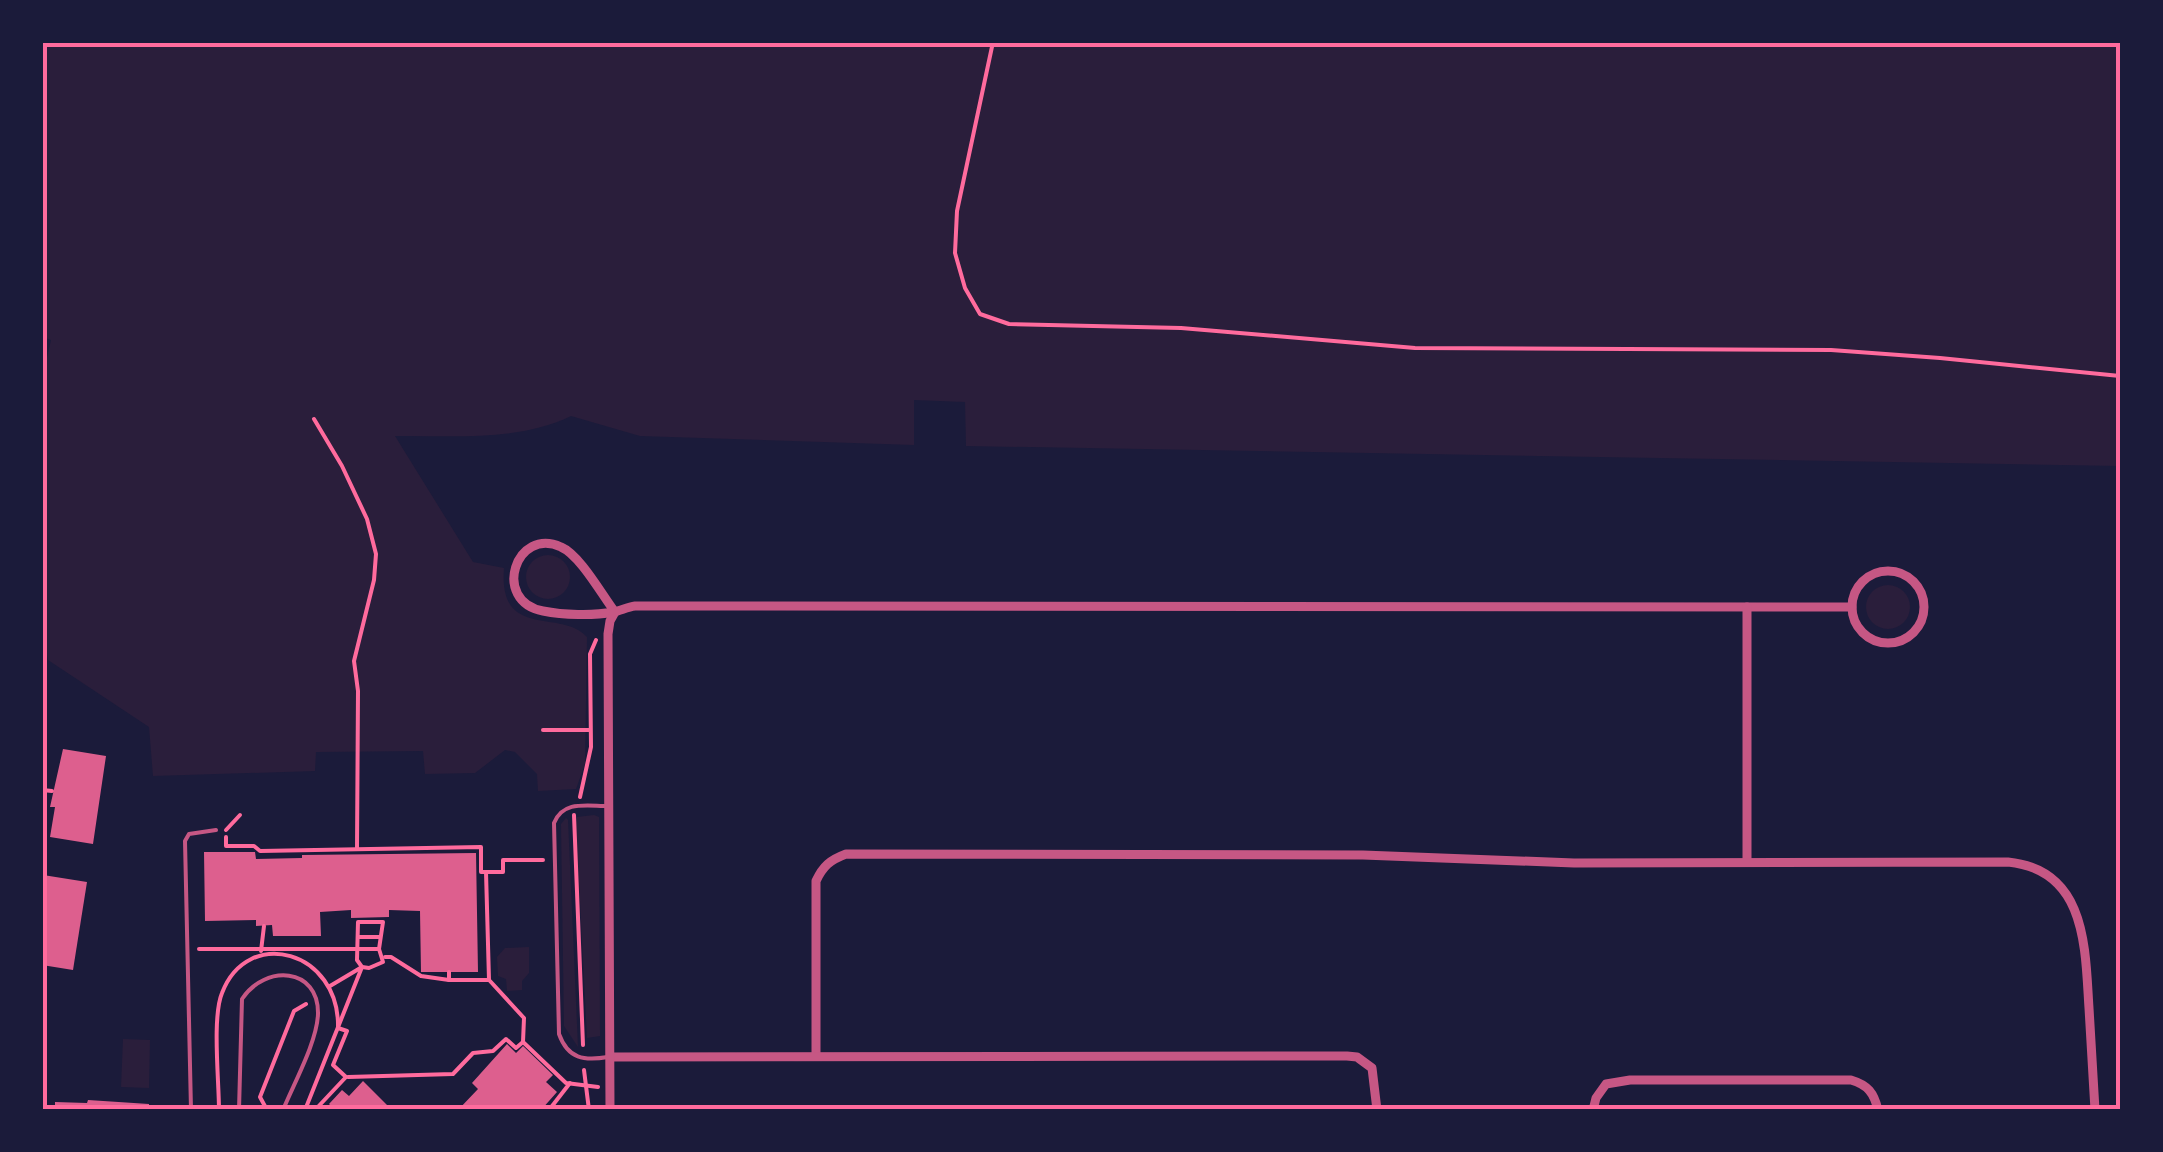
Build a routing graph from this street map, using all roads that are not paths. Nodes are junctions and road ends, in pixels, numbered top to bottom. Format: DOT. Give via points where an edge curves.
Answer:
graph roads {
  1 [pos="1747,606"];
  2 [pos="1852,607"];
  3 [pos="615,612"];
  4 [pos="608,806"];
  5 [pos="216,830"];
  6 [pos="1747,862"];
  7 [pos="610,1056"];
  8 [pos="816,1056"];
  9 [pos="190,1110"];
  10 [pos="240,1110"];
  11 [pos="284,1110"];
  12 [pos="610,1110"];
  13 [pos="1376,1110"];
  14 [pos="1593,1110"];
  15 [pos="1878,1110"];
  16 [pos="2096,1110"];
  1 -- 2 [label="street"];
  1 -- 3 [label="street" via="635,606"];
  1 -- 6 [label="street"];
  2 -- 2 [label="street" via="1867,578 1888,571 1918,586 1924,608 1916,631 1882,643 1861,630"];
  3 -- 3 [label="street" via="565,548 544,543 520,556 514,584 528,606"];
  3 -- 4 [label="street" via="608,634"];
  4 -- 7 [label="street"];
  4 -- 7 [label="lane" via="571,806 554,823 558,1034 576,1057"];
  5 -- 9 [label="lane" via="186,837"];
  6 -- 8 [label="street" via="846,854 832,859 816,881"];
  6 -- 16 [label="street" via="2008,862 2056,883 2083,932"];
  7 -- 8 [label="street"];
  7 -- 12 [label="street"];
  8 -- 13 [label="street" via="1357,1056 1372,1068"];
  10 -- 11 [label="lane" via="242,999 259,979 280,974 310,990 318,1016"];
  14 -- 15 [label="street" via="1600,1090 1616,1081 1828,1080 1863,1084"];
}
